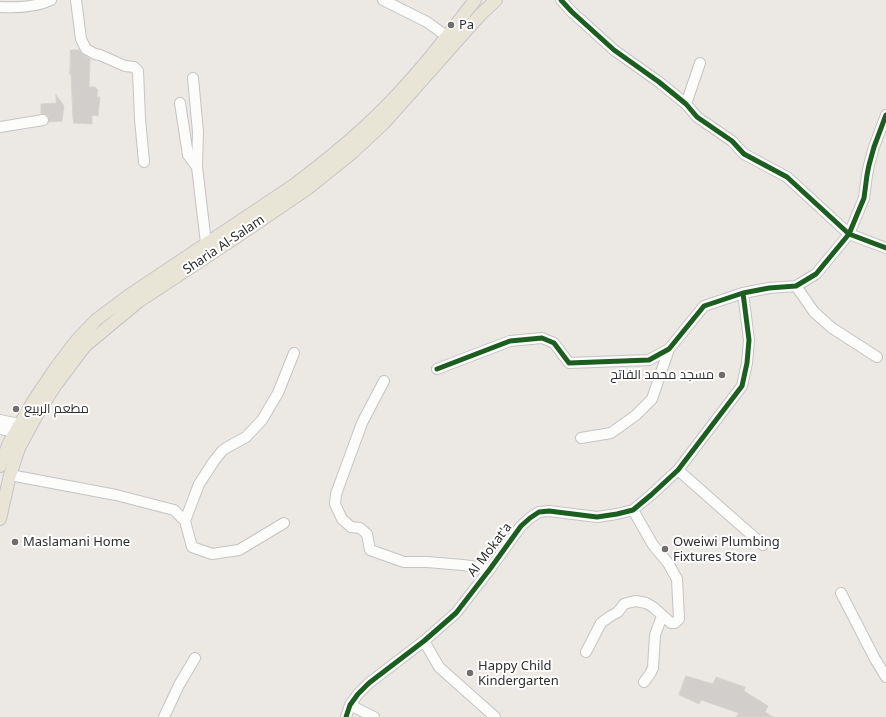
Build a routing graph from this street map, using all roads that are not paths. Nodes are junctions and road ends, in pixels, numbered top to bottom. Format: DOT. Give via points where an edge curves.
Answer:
graph roads {
  1 [pos="51,0"];
  2 [pos="76,0"];
  3 [pos="383,0"];
  4 [pos="476,0"];
  5 [pos="496,0"];
  6 [pos="561,0"];
  7 [pos="0,7"];
  8 [pos="452,39"];
  9 [pos="700,63"];
  10 [pos="193,78"];
  11 [pos="180,103"];
  12 [pos="686,104"];
  13 [pos="886,115"];
  14 [pos="43,120"];
  15 [pos="0,127"];
  16 [pos="144,162"];
  17 [pos="197,167"];
  18 [pos="849,234"];
  19 [pos="206,243"];
  20 [pos="886,248"];
  21 [pos="796,286"];
  22 [pos="743,293"];
  23 [pos="669,349"];
  24 [pos="294,353"];
  25 [pos="877,357"];
  26 [pos="437,369"];
  27 [pos="384,381"];
  28 [pos="0,420"];
  29 [pos="0,428"];
  30 [pos="21,429"];
  31 [pos="581,438"];
  32 [pos="0,466"];
  33 [pos="678,470"];
  34 [pos="10,474"];
  35 [pos="633,510"];
  36 [pos="0,519"];
  37 [pos="185,521"];
  38 [pos="284,523"];
  39 [pos="763,545"];
  40 [pos="490,569"];
  41 [pos="841,593"];
  42 [pos="662,616"];
  43 [pos="424,641"];
  44 [pos="586,652"];
  45 [pos="195,658"];
  46 [pos="886,677"];
  47 [pos="644,682"];
  48 [pos="350,705"];
  49 [pos="164,717"];
  50 [pos="346,717"];
  51 [pos="374,717"];
  52 [pos="495,717"];
  1 -- 7 [label="street" via="16,8"];
  2 -- 16 [label="street" via="81,39 86,49 134,67 138,71"];
  3 -- 8 [label="street" via="427,22"];
  4 -- 8 [label="main road, Sharia Al-Salam"];
  5 -- 8 [label="main road, Sharia Al-Salam"];
  6 -- 12 [label="street" via="614,50"];
  8 -- 19 [label="main road, Sharia Al-Salam" via="422,66 382,110 320,166"];
  8 -- 30 [label="main road, Sharia Al-Salam" via="384,123 342,161 242,234 138,302 85,346 38,413"];
  9 -- 12 [label="street"];
  10 -- 17 [label="street" via="198,132"];
  11 -- 17 [label="street" via="188,155"];
  12 -- 18 [label="street" via="697,117 732,141 744,154 787,177"];
  13 -- 18 [label="street" via="869,165 864,198"];
  14 -- 15 [label="street"];
  17 -- 19 [label="street"];
  18 -- 20 [label="street"];
  18 -- 21 [label="street" via="816,274"];
  19 -- 30 [label="main road, Sharia Al-Salam" via="96,320 57,366 28,409"];
  21 -- 22 [label="street"];
  21 -- 25 [label="street" via="814,312 832,328"];
  22 -- 23 [label="street" via="704,306"];
  22 -- 33 [label="street, Al Mokat'a" via="749,340 742,386"];
  23 -- 26 [label="street" via="649,360 569,363 554,343 542,338 510,341"];
  23 -- 31 [label="street" via="652,399 636,415 611,433"];
  24 -- 37 [label="street" via="278,393 262,420 246,437 222,451 214,461 199,484"];
  27 -- 40 [label="street" via="362,423 336,494 335,504 342,519 367,534 370,550 404,562"];
  28 -- 30 [label="street"];
  29 -- 30 [label="street"];
  30 -- 32 [label="main road, Sharia Al-Salam" via="6,451"];
  30 -- 34 [label="main road, Sharia Al-Salam" via="19,448"];
  33 -- 35 [label="street, Al Mokat'a"];
  33 -- 39 [label="street"];
  34 -- 36 [label="main road, Sharia Al-Salam"];
  34 -- 37 [label="street" via="116,495 174,510"];
  35 -- 40 [label="street, Al Mokat'a" via="598,517 549,510 539,512 521,526"];
  35 -- 42 [label="street" via="677,579 678,620 672,624"];
  37 -- 38 [label="street" via="192,547 212,554 239,550"];
  40 -- 43 [label="street, Al Mokat'a" via="456,613"];
  41 -- 46 [label="street" via="874,659"];
  42 -- 44 [label="street" via="646,603 626,603 601,623"];
  42 -- 47 [label="street" via="655,635 653,668"];
  43 -- 48 [label="street, Al Mokat'a" via="369,683"];
  43 -- 52 [label="street" via="439,666"];
  45 -- 49 [label="street" via="179,684"];
  48 -- 50 [label="street, Al Mokat'a"];
  48 -- 51 [label="street"];
}
